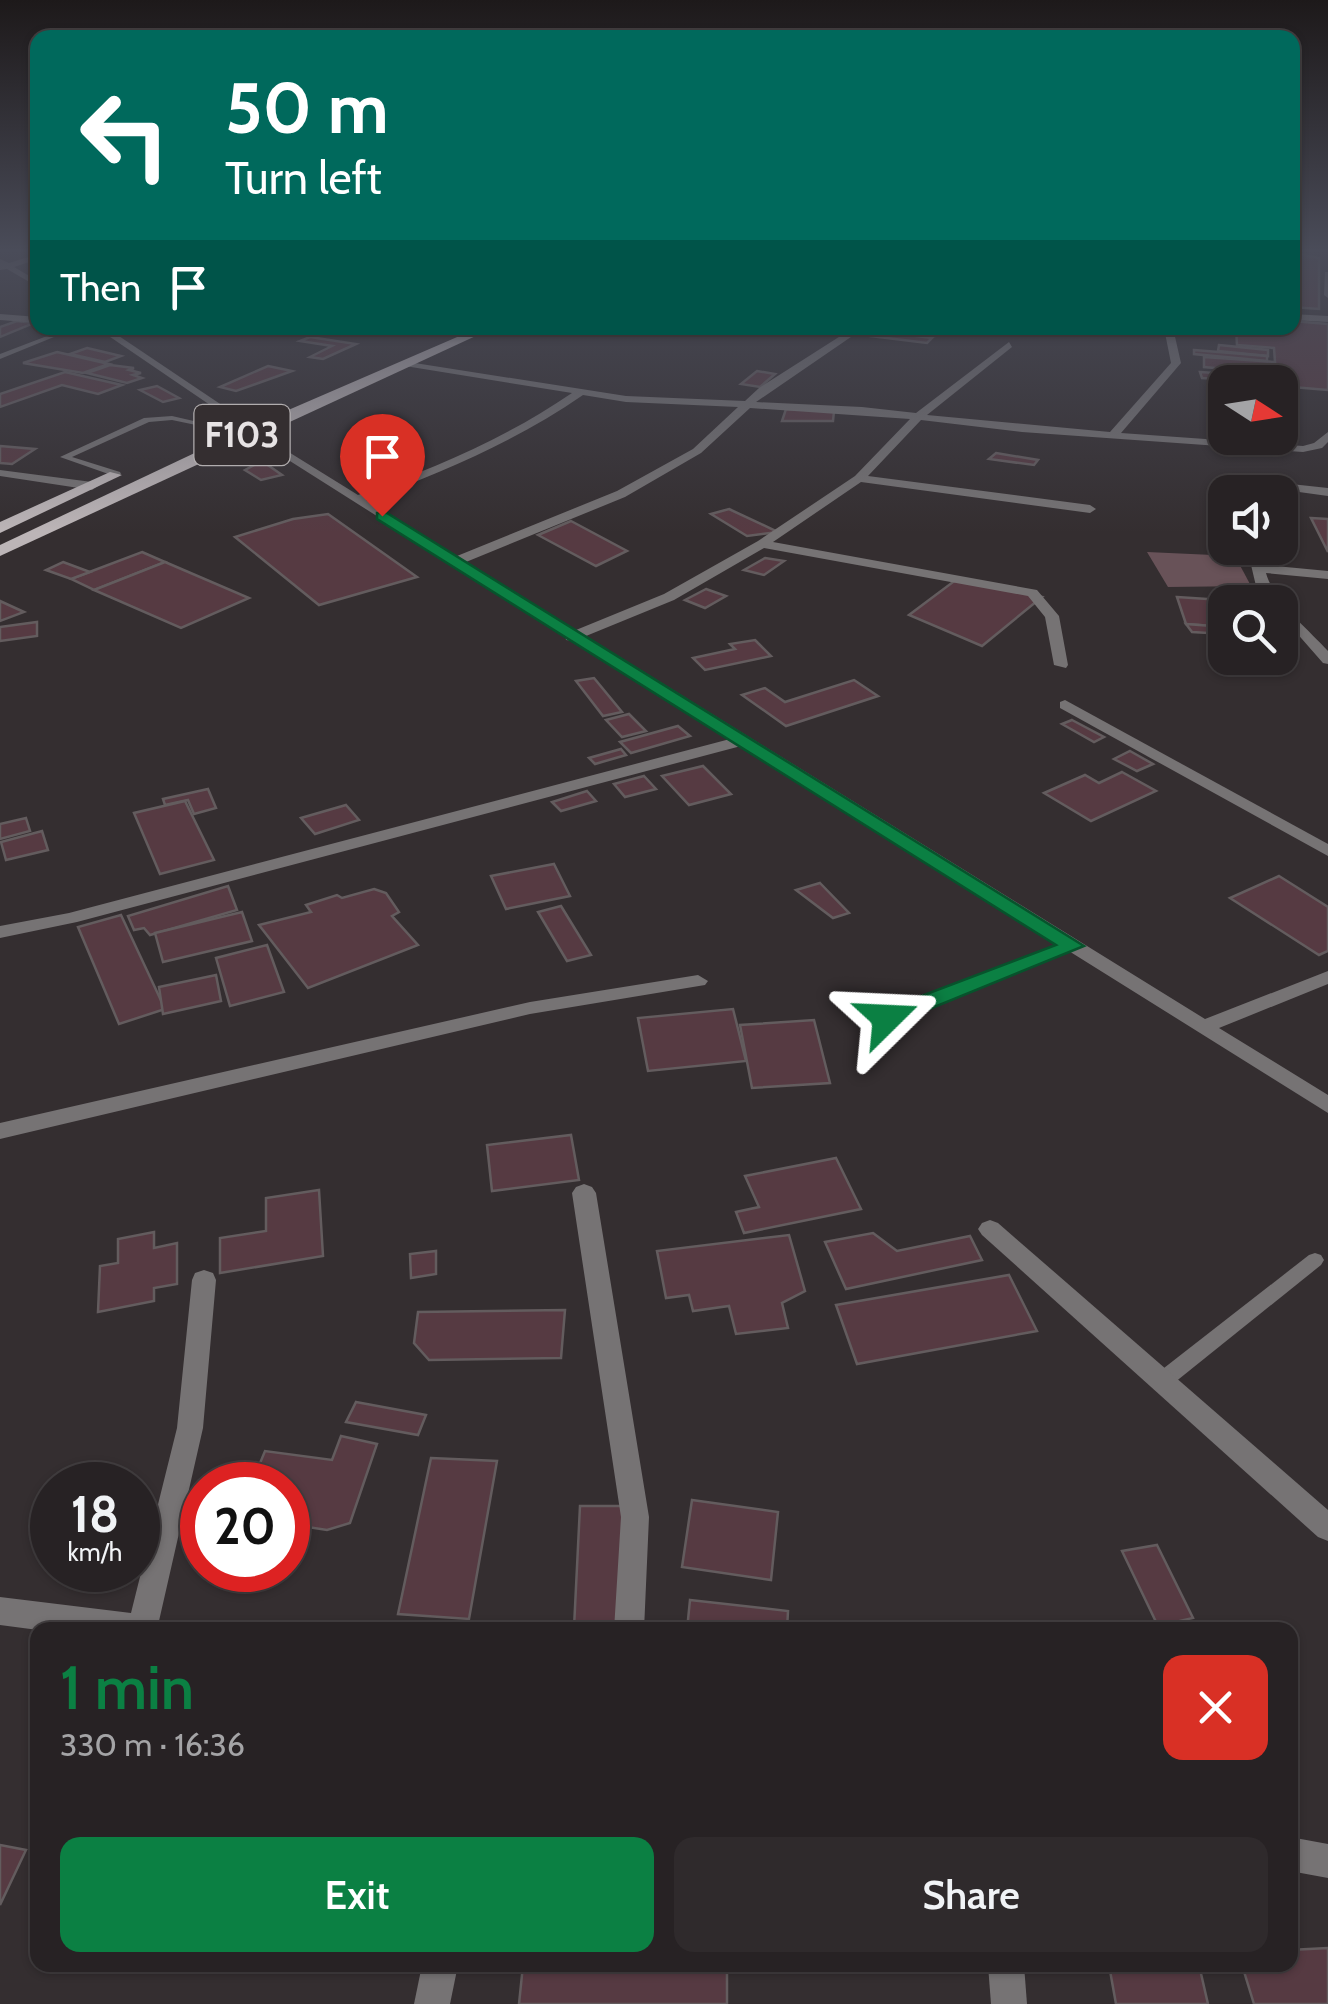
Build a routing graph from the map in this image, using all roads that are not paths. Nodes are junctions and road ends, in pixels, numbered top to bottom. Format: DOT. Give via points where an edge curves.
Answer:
graph roads {
  1 [pos="1009,346"];
  2 [pos="26,347"];
  3 [pos="129,347"];
  4 [pos="414,347"];
  5 [pos="444,347"];
  6 [pos="832,347"];
  7 [pos="1176,347"];
  8 [pos="0,357"];
  9 [pos="406,363"];
  10 [pos="582,392"];
  11 [pos="745,407"];
  12 [pos="920,415"];
  13 [pos="244,426"];
  14 [pos="220,428"];
  15 [pos="1114,435"];
  16 [pos="1328,435"];
  17 [pos="202,436"];
  18 [pos="1208,442"];
  19 [pos="1298,447"];
  20 [pos="133,467"];
  21 [pos="0,473"];
  22 [pos="118,474"];
  23 [pos="858,478"];
  24 [pos="92,486"];
  25 [pos="1298,491"];
  26 [pos="1328,492"];
  27 [pos="356,500"];
  28 [pos="1090,509"];
  29 [pos="0,528"];
  30 [pos="762,544"];
  31 [pos="0,551"];
  32 [pos="454,562"];
  33 [pos="1256,565"];
  34 [pos="1257,568"];
  35 [pos="1328,575"];
  36 [pos="1267,585"];
  37 [pos="1298,626"];
  38 [pos="571,637"];
  39 [pos="1328,660"];
  40 [pos="1061,665"];
  41 [pos="1064,705"];
  42 [pos="744,740"];
  43 [pos="1328,851"];
  44 [pos="0,932"];
  45 [pos="1073,946"];
  46 [pos="1328,977"];
  47 [pos="698,981"];
  48 [pos="887,1018"];
  49 [pos="1204,1026"];
  50 [pos="1328,1105"];
  51 [pos="0,1131"];
  52 [pos="584,1194"];
  53 [pos="990,1229"];
  54 [pos="1315,1260"];
  55 [pos="204,1280"];
  56 [pos="1162,1381"];
  57 [pos="1328,1528"];
  58 [pos="0,1611"];
  59 [pos="89,1622"];
  60 [pos="147,1622"];
  61 [pos="629,1622"];
  62 [pos="1298,1855"];
  63 [pos="1328,1861"];
  64 [pos="439,1972"];
  65 [pos="1007,1972"];
  66 [pos="432,2004"];
  67 [pos="1010,2004"];
  1 -- 12 [label="street"];
  2 -- 8 [label="lane"];
  3 -- 13 [label="street"];
  4 -- 13 [label="main road, F103"];
  5 -- 9 [label="main road, F103"];
  6 -- 11 [label="street"];
  7 -- 15 [label="street" via="1176,363"];
  9 -- 10 [label="street"];
  9 -- 13 [label="main road, F103"];
  10 -- 11 [label="street"];
  10 -- 27 [label="street" via="439,472"];
  11 -- 12 [label="street"];
  11 -- 32 [label="street" via="698,452 621,494"];
  12 -- 15 [label="street"];
  12 -- 23 [label="street"];
  13 -- 14 [label="main road, F103"];
  13 -- 27 [label="street"];
  13 -- 31 [label="main road, F103"];
  14 -- 17 [label="main road, F103"];
  14 -- 22 [label="lane" via="147,420 64,457"];
  15 -- 18 [label="street"];
  16 -- 19 [label="street" via="1311,448"];
  20 -- 22 [label="main road"];
  21 -- 24 [label="street"];
  22 -- 24 [label="main road"];
  23 -- 28 [label="street"];
  23 -- 30 [label="street"];
  24 -- 29 [label="main road"];
  25 -- 26 [label="street"];
  27 -- 32 [label="street"];
  30 -- 38 [label="street" via="669,597"];
  30 -- 40 [label="street" via="1032,593 1052,616"];
  32 -- 38 [label="street"];
  33 -- 34 [label="street"];
  34 -- 35 [label="street"];
  34 -- 36 [label="street"];
  37 -- 39 [label="street"];
  38 -- 42 [label="street"];
  41 -- 43 [label="street"];
  42 -- 44 [label="street"];
  42 -- 45 [label="street"];
  45 -- 48 [label="lane"];
  45 -- 49 [label="street"];
  46 -- 49 [label="street"];
  47 -- 51 [label="street" via="530,1008"];
  49 -- 50 [label="street"];
  52 -- 61 [label="street" via="635,1517"];
  53 -- 56 [label="street"];
  54 -- 56 [label="lane"];
  55 -- 60 [label="street" via="190,1428"];
  56 -- 57 [label="street"];
  58 -- 59 [label="street"];
  62 -- 63 [label="street"];
  64 -- 66 [label="street"];
  65 -- 67 [label="street"];
}
